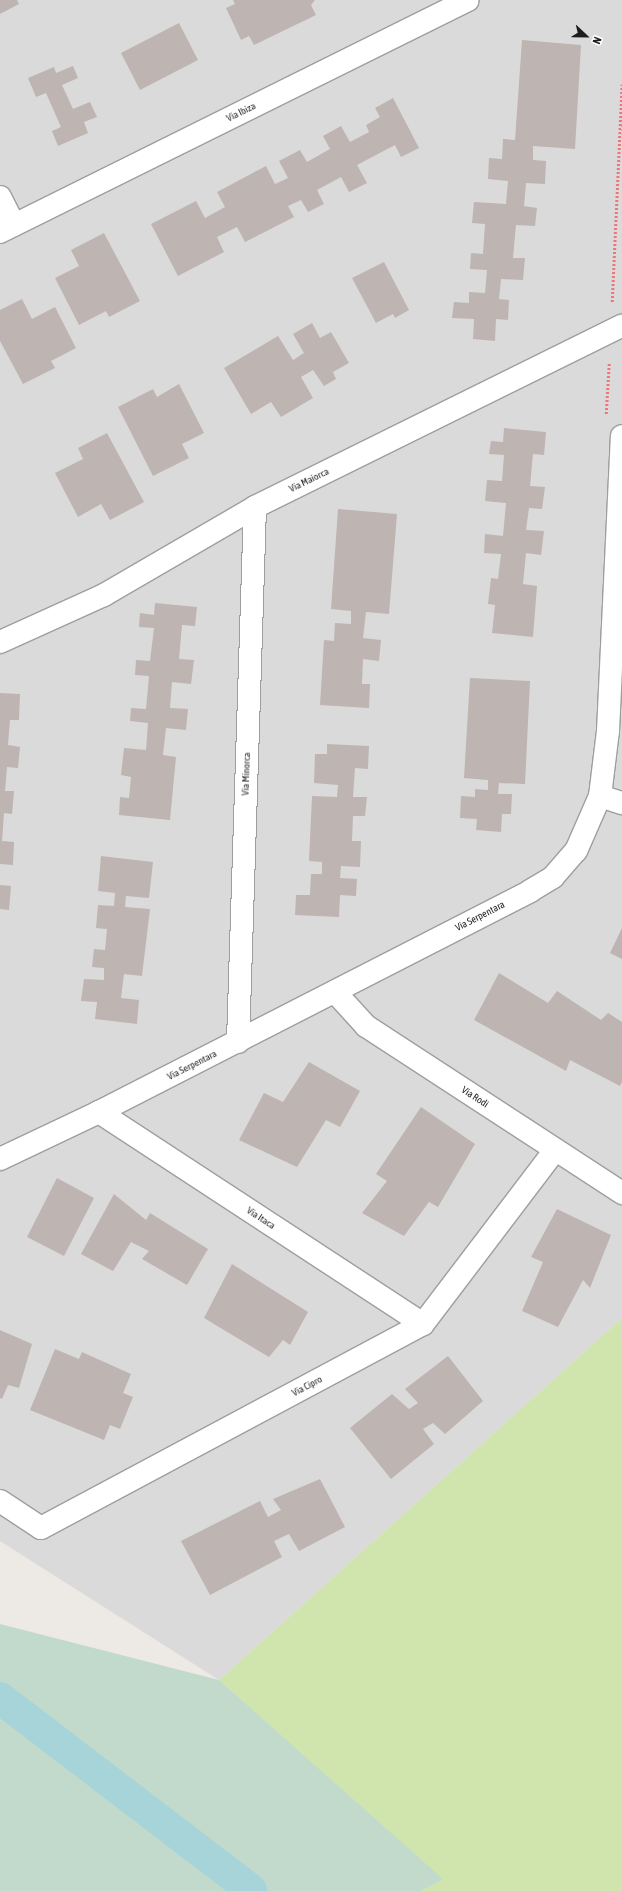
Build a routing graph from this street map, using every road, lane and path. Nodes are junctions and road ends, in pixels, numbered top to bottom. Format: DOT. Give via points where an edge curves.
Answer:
graph roads {
  1 [pos="468,0"];
  2 [pos="622,84"];
  3 [pos="0,197"];
  4 [pos="7,228"];
  5 [pos="616,329"];
  6 [pos="606,419"];
  7 [pos="622,436"];
  8 [pos="255,507"];
  9 [pos="0,642"];
  10 [pos="600,796"];
  11 [pos="622,803"];
  12 [pos="335,992"];
  13 [pos="238,1042"];
  14 [pos="99,1112"];
  15 [pos="555,1150"];
  16 [pos="0,1160"];
  17 [pos="622,1193"];
  18 [pos="423,1324"];
  19 [pos="0,1501"];
  1 -- 4 [label="street, Via Ibiza"];
  2 -- 5 [label="path"];
  3 -- 4 [label="street, Via Ibiza"];
  5 -- 6 [label="path"];
  5 -- 8 [label="street, Via Maiorca"];
  7 -- 10 [label="street, Via Serpentara" via="608,731"];
  8 -- 9 [label="street, Via Maiorca" via="104,595"];
  8 -- 13 [label="street, Via Minorca"];
  10 -- 11 [label="street"];
  10 -- 12 [label="street, Via Serpentara" via="576,851 553,877"];
  12 -- 13 [label="street, Via Serpentara"];
  12 -- 15 [label="street, Via Rodi" via="366,1026"];
  13 -- 14 [label="street, Via Serpentara"];
  14 -- 16 [label="street, Via Serpentara"];
  14 -- 18 [label="street, Via Itaca"];
  15 -- 17 [label="street, Via Rodi"];
  15 -- 18 [label="street, Via Cipro"];
  18 -- 19 [label="street, Via Cipro" via="41,1528"];
}
